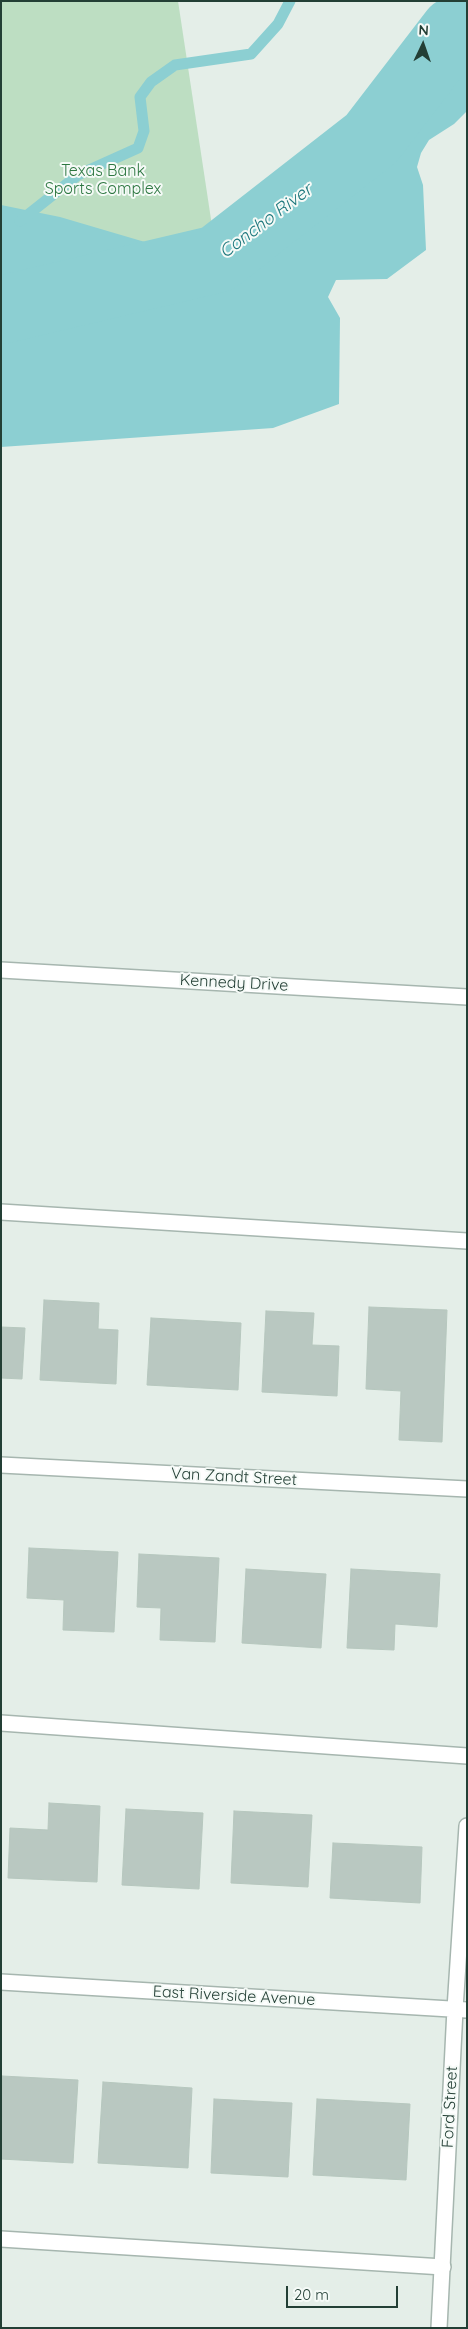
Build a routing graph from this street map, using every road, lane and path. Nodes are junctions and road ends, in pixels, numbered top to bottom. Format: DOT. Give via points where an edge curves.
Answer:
graph roads {
  1 [pos="1,970"];
  2 [pos="467,997"];
  3 [pos="1,1212"];
  4 [pos="467,1242"];
  5 [pos="1,1465"];
  6 [pos="467,1489"];
  7 [pos="1,1724"];
  8 [pos="467,1756"];
  9 [pos="467,1826"];
  10 [pos="1,1982"];
  11 [pos="461,2010"];
  12 [pos="1,2240"];
  13 [pos="443,2267"];
  14 [pos="439,2328"];
  1 -- 2 [label="street, Kennedy Drive"];
  3 -- 4 [label="street"];
  5 -- 6 [label="street, Van Zandt Street"];
  7 -- 8 [label="street"];
  9 -- 11 [label="street, Ford Street"];
  10 -- 11 [label="street, East Riverside Avenue"];
  11 -- 13 [label="street, Ford Street"];
  12 -- 13 [label="street"];
  13 -- 14 [label="street, Ford Street"];
}
